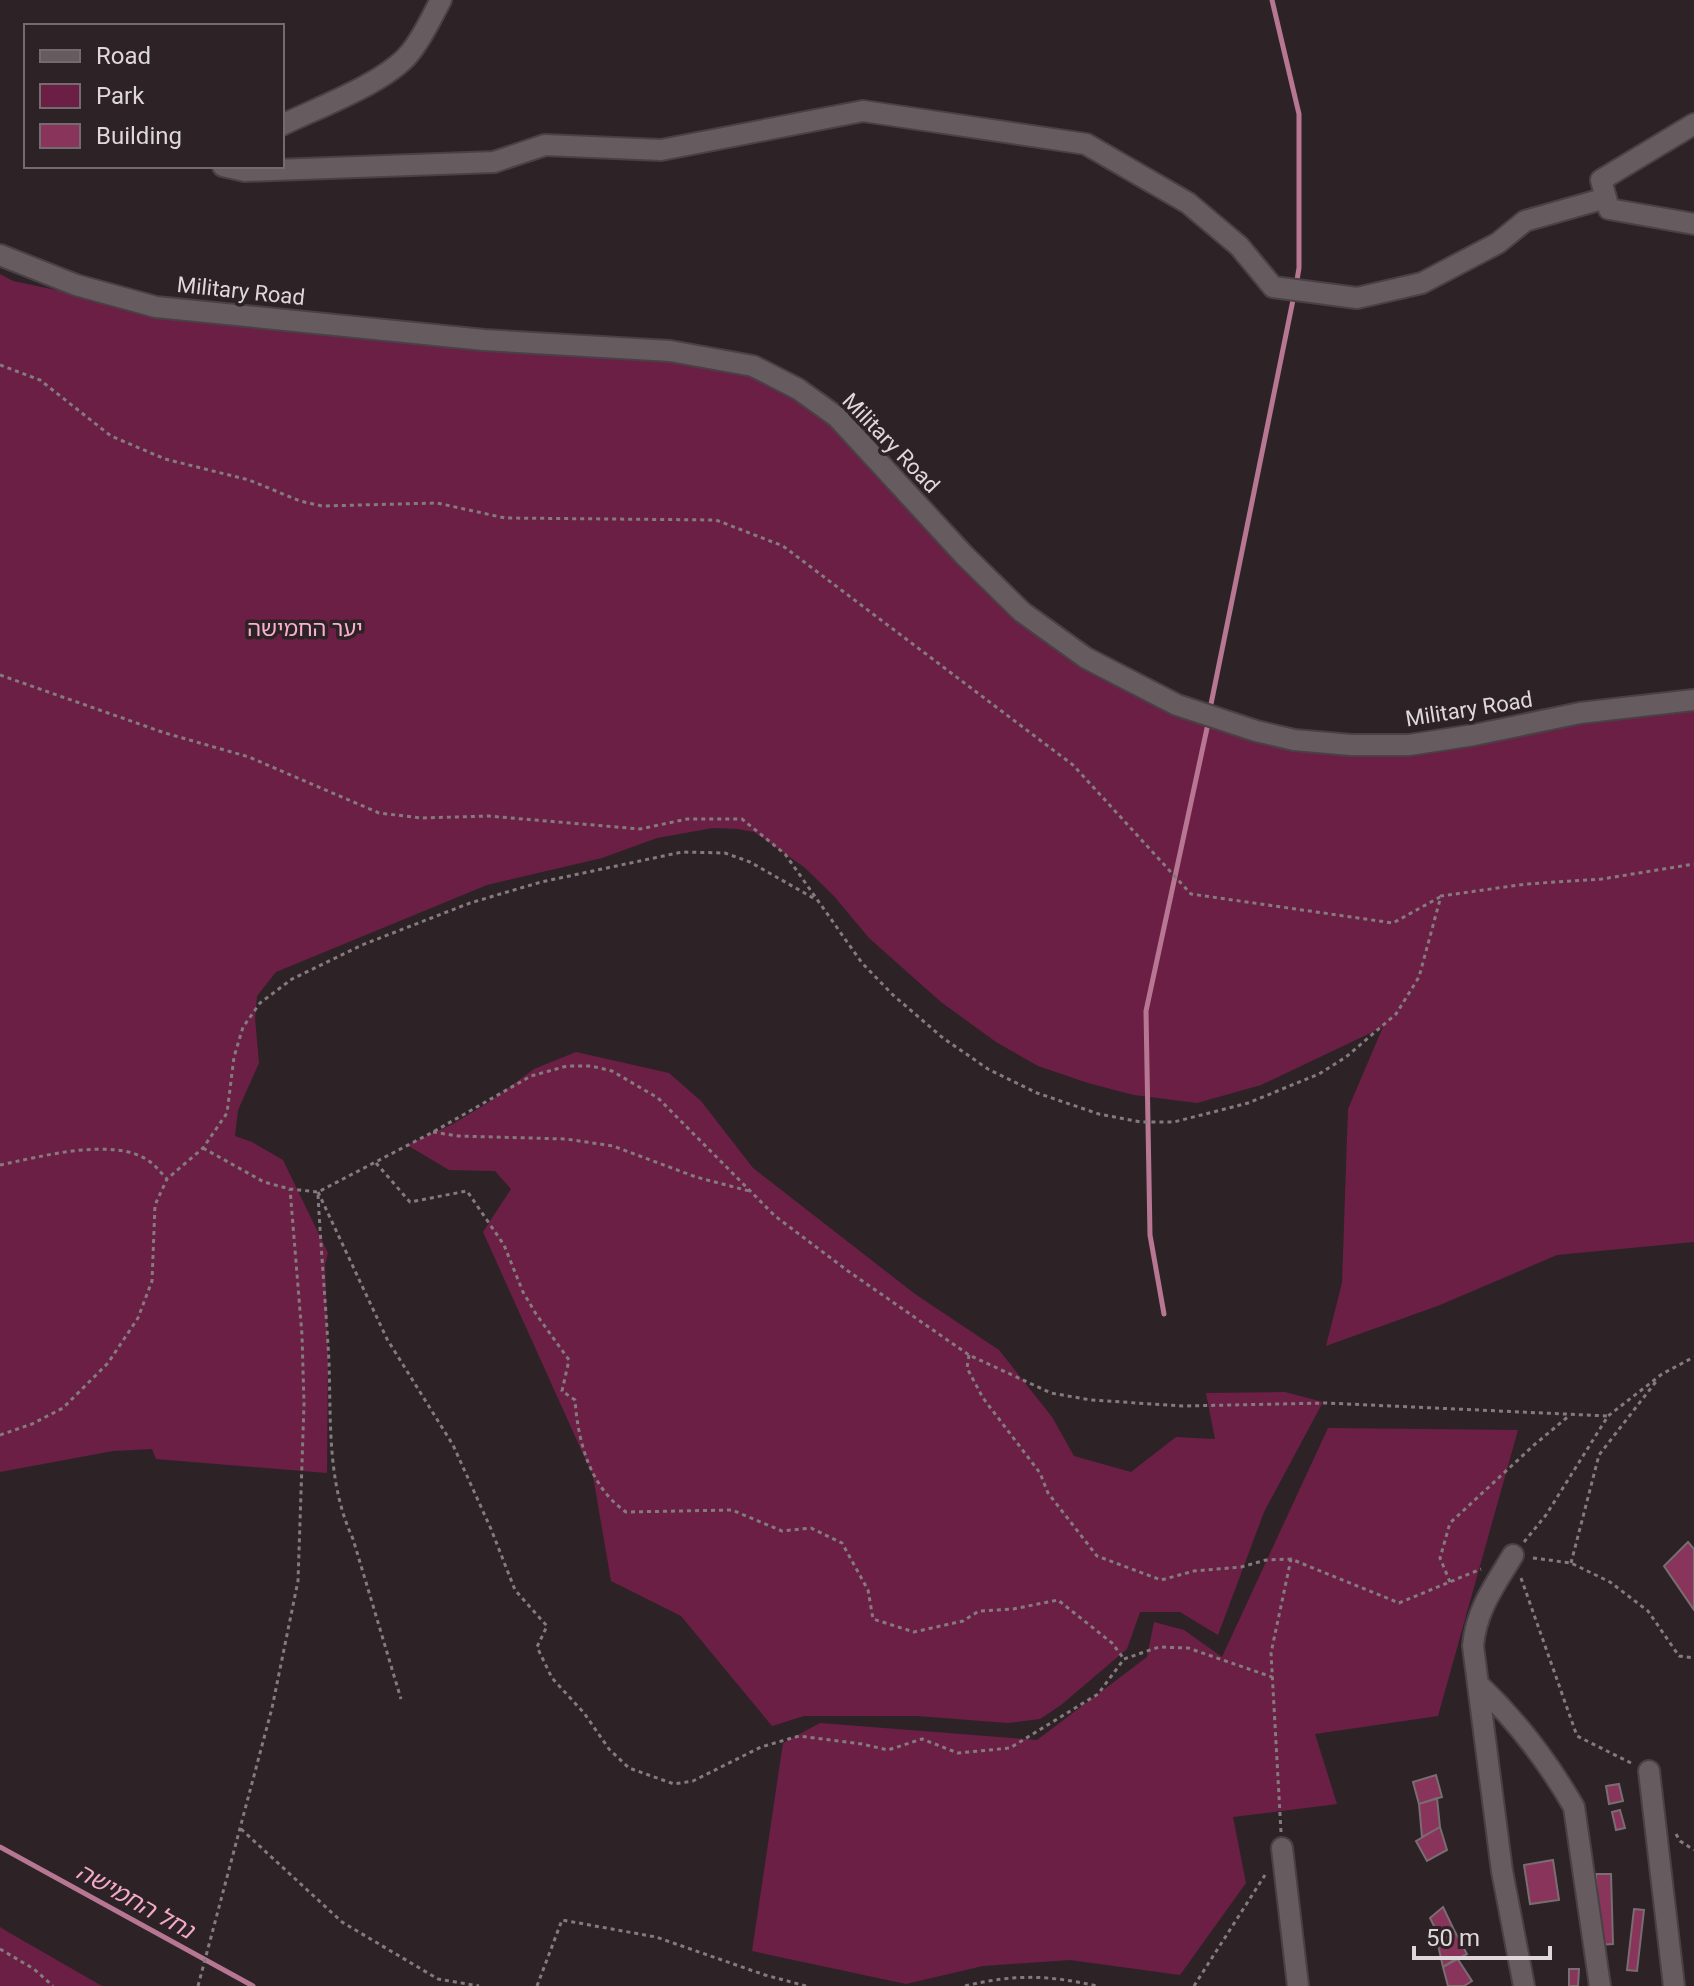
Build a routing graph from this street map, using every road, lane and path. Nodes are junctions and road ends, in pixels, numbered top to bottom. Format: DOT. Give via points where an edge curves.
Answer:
graph roads {
  1 [pos="441,0"];
  2 [pos="284,124"];
  3 [pos="1694,124"];
  4 [pos="232,168"];
  5 [pos="1606,198"];
  6 [pos="1694,224"];
  7 [pos="0,255"];
  8 [pos="0,365"];
  9 [pos="0,675"];
  10 [pos="1694,700"];
  11 [pos="1694,864"];
  12 [pos="1441,896"];
  13 [pos="818,901"];
  14 [pos="433,1132"];
  15 [pos="203,1148"];
  16 [pos="375,1162"];
  17 [pos="0,1165"];
  18 [pos="167,1179"];
  19 [pos="290,1189"];
  20 [pos="750,1191"];
  21 [pos="318,1192"];
  22 [pos="969,1355"];
  23 [pos="1694,1357"];
  24 [pos="1662,1374"];
  25 [pos="1571,1414"];
  26 [pos="1608,1416"];
  27 [pos="0,1435"];
  28 [pos="1513,1555"];
  29 [pos="1291,1559"];
  30 [pos="1571,1563"];
  31 [pos="1450,1582"];
  32 [pos="1694,1658"];
  33 [pos="1124,1659"];
  34 [pos="1272,1677"];
  35 [pos="1479,1685"];
  36 [pos="401,1699"];
  37 [pos="1649,1771"];
  38 [pos="241,1829"];
  39 [pos="1282,1848"];
  40 [pos="1266,1874"];
  41 [pos="0,1949"];
  42 [pos="53,1986"];
  43 [pos="198,1986"];
  44 [pos="479,1986"];
  45 [pos="537,1986"];
  46 [pos="806,1986"];
  47 [pos="965,1986"];
  48 [pos="1097,1986"];
  49 [pos="1194,1986"];
  50 [pos="1298,1986"];
  51 [pos="1524,1986"];
  52 [pos="1600,1986"];
  53 [pos="1674,1986"];
  1 -- 2 [label="street" via="409,55 395,67"];
  3 -- 5 [label="street" via="1601,180"];
  4 -- 5 [label="street" via="494,162 545,145 661,150 863,111 1086,144 1188,203 1239,246 1273,287 1357,298 1422,283 1498,243 1525,221"];
  5 -- 6 [label="street" via="1609,209"];
  7 -- 10 [label="street, Military Road" via="76,285 156,307 484,340 670,351 753,366 837,417 1022,612 1131,683 1177,705 1256,731 1351,745 1409,745 1580,713"];
  8 -- 12 [label="path" via="40,380 111,436 165,459 322,506 437,503 505,518 716,520 783,546 1073,765 1191,894 1393,923"];
  9 -- 13 [label="path" via="249,757 379,813 640,829 687,819 742,819 785,854"];
  11 -- 12 [label="path"];
  12 -- 13 [label="path" via="1419,977 1396,1014 1356,1048 1319,1074 1248,1103 1174,1122 1099,1114 988,1069 893,995 862,963"];
  13 -- 15 [label="path" via="737,857 682,852 484,898 362,945 292,979 260,1003 243,1027 227,1113"];
  14 -- 16 [label="path"];
  14 -- 20 [label="path" via="613,1146"];
  14 -- 20 [label="path" via="531,1076 591,1066 612,1071 658,1098"];
  15 -- 18 [label="path"];
  15 -- 19 [label="path" via="264,1182"];
  16 -- 21 [label="path"];
  16 -- 33 [label="path" via="410,1202 467,1191 504,1245 536,1314 569,1360 562,1391 575,1400 577,1431 597,1482 626,1512 732,1510 782,1531 811,1528 842,1543 868,1590 873,1619 914,1632 963,1621 979,1611 1058,1600"];
  17 -- 18 [label="path" via="118,1149 148,1160"];
  18 -- 27 [label="path" via="155,1205 152,1281 138,1318 108,1363 63,1408"];
  19 -- 21 [label="path"];
  19 -- 38 [label="path" via="304,1404 298,1581"];
  20 -- 22 [label="path" via="848,1271"];
  21 -- 33 [label="path" via="387,1339 453,1445 515,1590 547,1626 537,1647 552,1678 629,1768 674,1784 693,1781 761,1747 799,1736 888,1750 922,1739 958,1753 1010,1748 1098,1694"];
  21 -- 36 [label="path" via="332,1462 341,1514"];
  22 -- 25 [label="path" via="1051,1393 1091,1400"];
  22 -- 29 [label="path" via="967,1368 983,1398 1097,1556 1161,1580"];
  23 -- 24 [label="path"];
  24 -- 26 [label="path"];
  24 -- 30 [label="path" via="1599,1455"];
  25 -- 26 [label="path"];
  25 -- 31 [label="path" via="1450,1523 1440,1558"];
  26 -- 28 [label="path" via="1546,1515"];
  28 -- 30 [label="path"];
  28 -- 31 [label="path"];
  28 -- 35 [label="street" via="1475,1625"];
  28 -- 37 [label="path" via="1577,1736"];
  29 -- 31 [label="path" via="1399,1603"];
  29 -- 34 [label="path" via="1271,1653"];
  30 -- 32 [label="path" via="1610,1582 1648,1611 1679,1656"];
  33 -- 34 [label="path" via="1159,1647 1188,1648"];
  34 -- 39 [label="path"];
  35 -- 51 [label="street" via="1502,1871"];
  35 -- 52 [label="street" via="1516,1723 1574,1807"];
  37 -- 53 [label="street"];
  38 -- 43 [label="path"];
  38 -- 44 [label="path" via="342,1922 438,1979"];
  39 -- 50 [label="street"];
  40 -- 49 [label="path"];
  41 -- 42 [label="path"];
  45 -- 46 [label="path" via="562,1920 656,1937"];
  47 -- 48 [label="path" via="1001,1977 1058,1977"];
}
